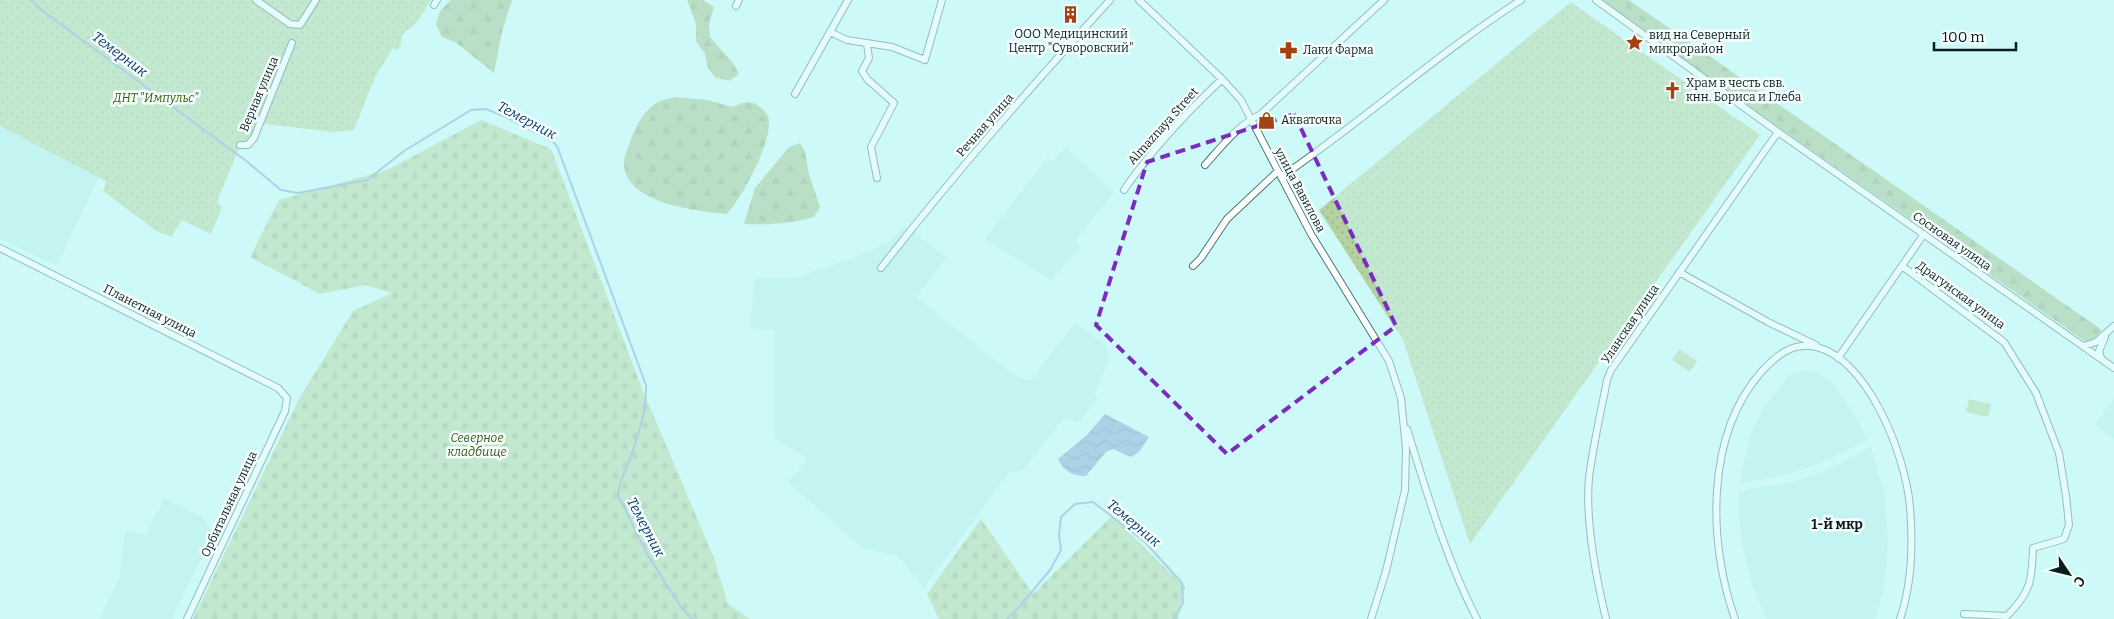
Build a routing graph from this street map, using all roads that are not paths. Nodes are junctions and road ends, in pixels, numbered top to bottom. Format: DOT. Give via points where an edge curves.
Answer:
graph roads {
  1 [pos="256,0"];
  2 [pos="316,0"];
  3 [pos="848,0"];
  4 [pos="942,0"];
  5 [pos="1110,0"];
  6 [pos="1139,0"];
  7 [pos="1384,0"];
  8 [pos="1522,0"];
  9 [pos="1596,0"];
  10 [pos="830,32"];
  11 [pos="292,43"];
  12 [pos="867,44"];
  13 [pos="1222,79"];
  14 [pos="795,94"];
  15 [pos="1251,119"];
  16 [pos="1778,132"];
  17 [pos="240,145"];
  18 [pos="1205,165"];
  19 [pos="1279,174"];
  20 [pos="877,178"];
  21 [pos="1124,190"];
  22 [pos="1924,234"];
  23 [pos="0,248"];
  24 [pos="1193,266"];
  25 [pos="1902,266"];
  26 [pos="881,268"];
  27 [pos="1679,272"];
  28 [pos="2114,326"];
  29 [pos="2106,334"];
  30 [pos="2084,346"];
  31 [pos="1824,349"];
  32 [pos="1838,358"];
  33 [pos="2101,358"];
  34 [pos="2114,368"];
  35 [pos="288,398"];
  36 [pos="1402,416"];
  37 [pos="1964,614"];
  38 [pos="187,619"];
  39 [pos="1371,619"];
  40 [pos="1477,619"];
  41 [pos="1606,619"];
  42 [pos="1735,619"];
  43 [pos="1900,619"];
  1 -- 2 [label="street" via="290,24 300,25"];
  3 -- 10 [label="street"];
  4 -- 12 [label="street" via="925,60 892,47"];
  5 -- 26 [label="street, Речная улица" via="923,214"];
  6 -- 13 [label="street, улица Вавилова"];
  7 -- 15 [label="street" via="1261,114"];
  8 -- 19 [label="street" via="1481,26 1347,130"];
  9 -- 16 [label="street, Сосновая улица"];
  10 -- 12 [label="street"];
  10 -- 14 [label="street"];
  11 -- 17 [label="street, Верная улица" via="254,138 248,145"];
  12 -- 20 [label="street" via="868,58 862,70 867,79 894,103 871,147"];
  13 -- 15 [label="street, улица Вавилова" via="1241,100"];
  13 -- 21 [label="street, Almaznaya Street" via="1144,160"];
  15 -- 18 [label="street"];
  15 -- 19 [label="street, улица Вавилова"];
  16 -- 22 [label="street, Сосновая улица"];
  16 -- 27 [label="street, Уланская улица"];
  19 -- 24 [label="street" via="1226,219"];
  19 -- 36 [label="street, улица Вавилова" via="1311,234 1389,361 1401,398"];
  22 -- 25 [label="street"];
  22 -- 30 [label="street, Сосновая улица"];
  23 -- 35 [label="street, Планетная улица" via="278,388"];
  25 -- 32 [label="street"];
  25 -- 37 [label="street, Драгунская улица" via="2004,342 2036,393 2060,461 2068,525 2064,538 2033,548 2032,579 2020,603 2006,616"];
  27 -- 31 [label="street"];
  27 -- 41 [label="street, Уланская улица" via="1607,380 1589,480 1596,577"];
  28 -- 29 [label="street"];
  29 -- 30 [label="street"];
  29 -- 33 [label="street"];
  30 -- 33 [label="street, Сосновая улица"];
  31 -- 32 [label="street"];
  31 -- 42 [label="street" via="1795,347 1780,354 1754,381 1732,418 1724,444 1716,496 1716,520 1721,569"];
  32 -- 43 [label="street" via="1860,380 1882,413 1908,492 1911,526 1909,578"];
  33 -- 34 [label="street, Сосновая улица"];
  35 -- 38 [label="street, Орбитальная улица" via="285,411"];
  36 -- 39 [label="street, улица Вавилова" via="1406,449 1405,490"];
  36 -- 40 [label="street, улица Вавилова" via="1446,547"];
}
